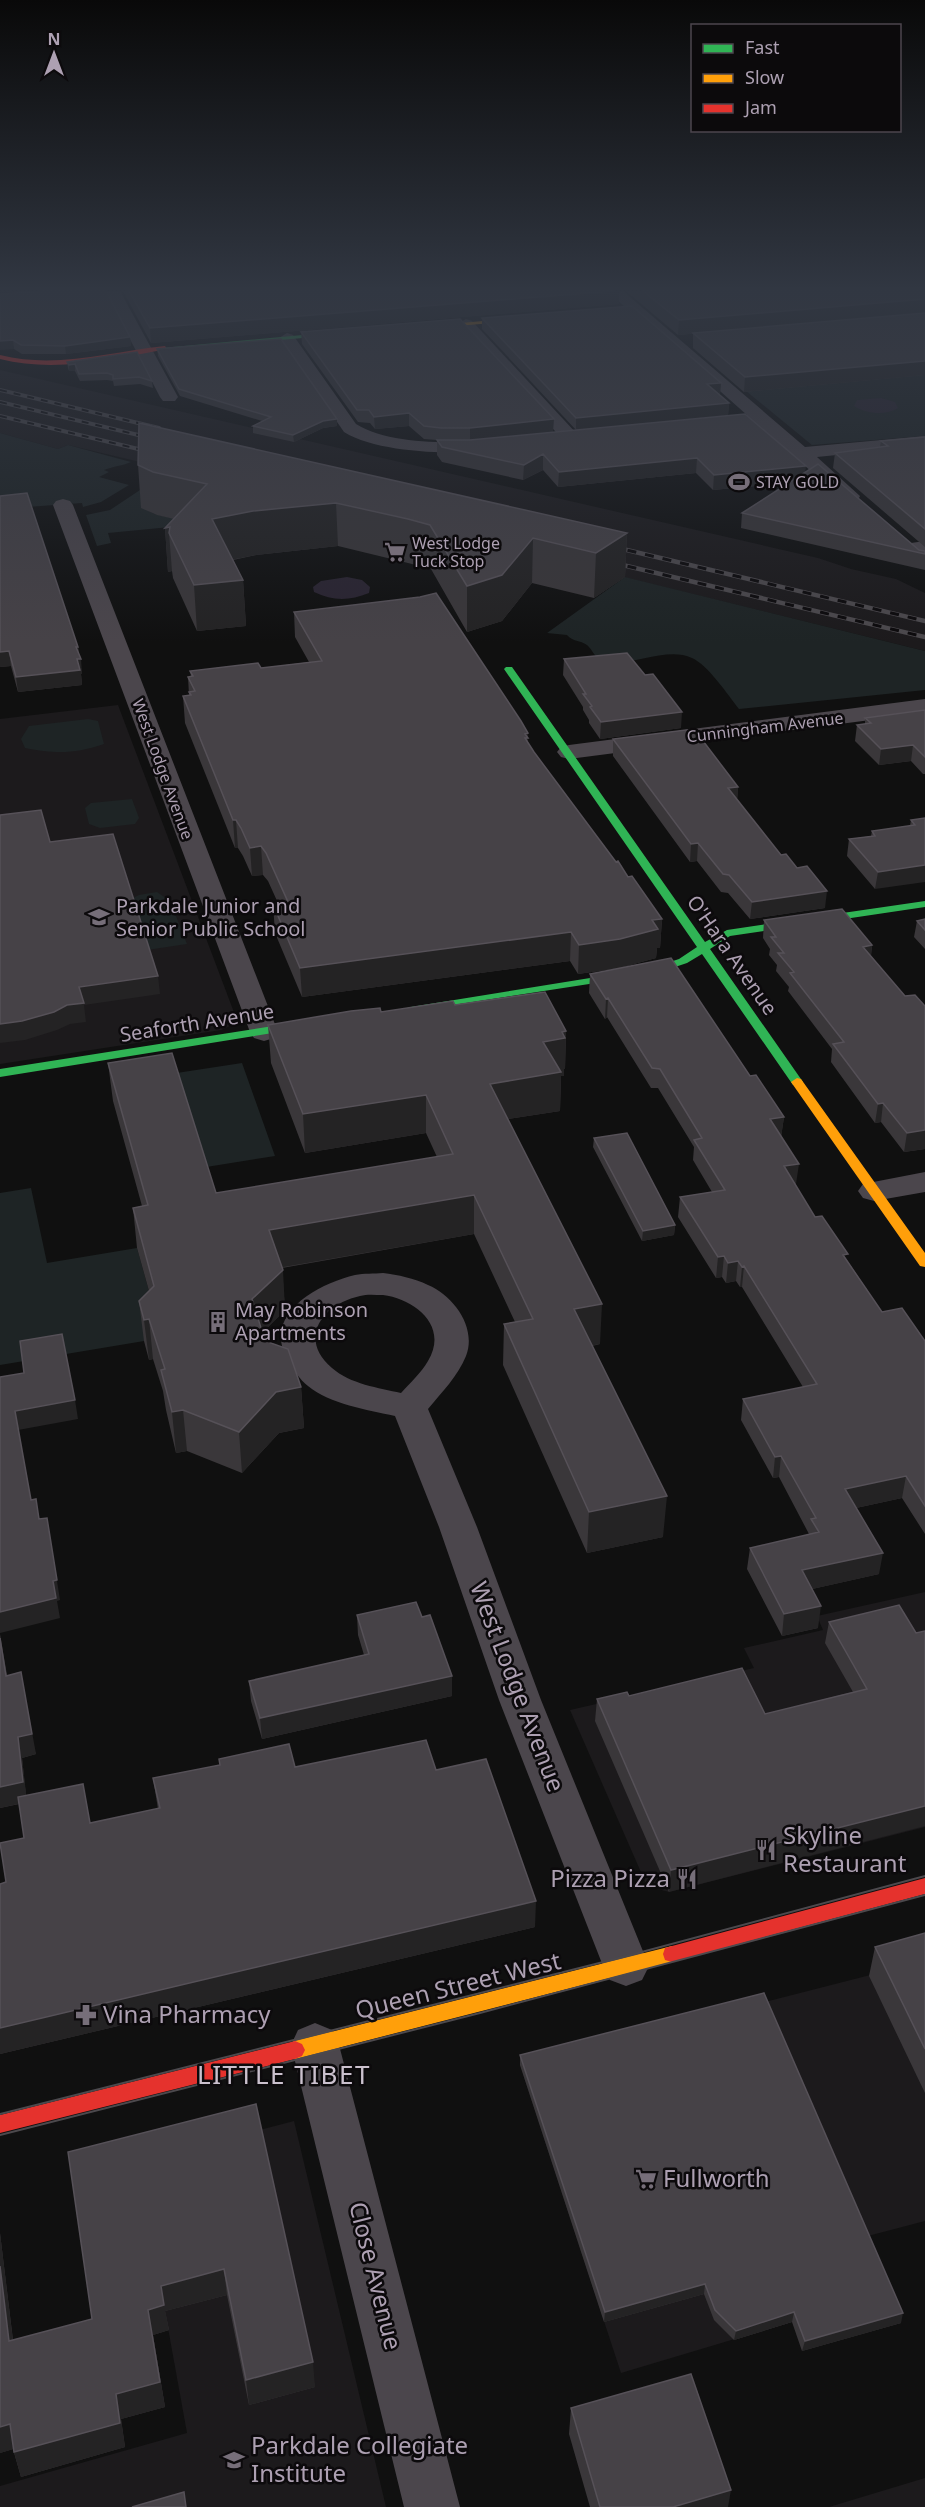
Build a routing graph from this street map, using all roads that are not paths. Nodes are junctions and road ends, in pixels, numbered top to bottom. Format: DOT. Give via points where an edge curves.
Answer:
graph roads {
  1 [pos="336,408"];
  2 [pos="543,408"];
  3 [pos="750,408"];
  4 [pos="763,419"];
  5 [pos="693,426"];
  6 [pos="590,436"];
  7 [pos="571,438"];
  8 [pos="551,440"];
  9 [pos="925,441"];
  10 [pos="493,446"];
  11 [pos="802,453"];
  12 [pos="63,505"];
  13 [pos="866,509"];
  14 [pos="508,669"];
  15 [pos="925,706"];
  16 [pos="569,752"];
  17 [pos="925,904"];
  18 [pos="703,947"];
  19 [pos="393,1012"];
  20 [pos="325,1023"];
  21 [pos="264,1032"];
  22 [pos="0,1073"];
  23 [pos="925,1182"];
  24 [pos="874,1191"];
  25 [pos="925,1263"];
  26 [pos="409,1407"];
  27 [pos="925,1886"];
  28 [pos="626,1966"];
  29 [pos="315,2045"];
  30 [pos="0,2124"];
  31 [pos="432,2507"];
  1 -- 10 [label="street" via="358,433 417,446"];
  2 -- 7 [label="street"];
  3 -- 4 [label="street"];
  4 -- 5 [label="street"];
  4 -- 11 [label="street"];
  6 -- 7 [label="street"];
  7 -- 8 [label="street"];
  9 -- 11 [label="street"];
  11 -- 13 [label="street"];
  12 -- 21 [label="street, West Lodge Avenue"];
  14 -- 16 [label="street, O'Hara Avenue"];
  15 -- 16 [label="street, Cunningham Avenue"];
  16 -- 18 [label="street, O'Hara Avenue"];
  17 -- 18 [label="street" via="727,933"];
  18 -- 19 [label="street" via="683,961 654,971"];
  18 -- 24 [label="street, O'Hara Avenue"];
  20 -- 21 [label="street, Seaforth Avenue"];
  21 -- 22 [label="street, Seaforth Avenue"];
  23 -- 24 [label="street"];
  24 -- 25 [label="street, O'Hara Avenue"];
  26 -- 28 [label="street, West Lodge Avenue"];
  27 -- 28 [label="street, Queen Street West"];
  28 -- 29 [label="street, Queen Street West"];
  29 -- 30 [label="street, Queen Street West"];
  29 -- 31 [label="street, Close Avenue"];
}
